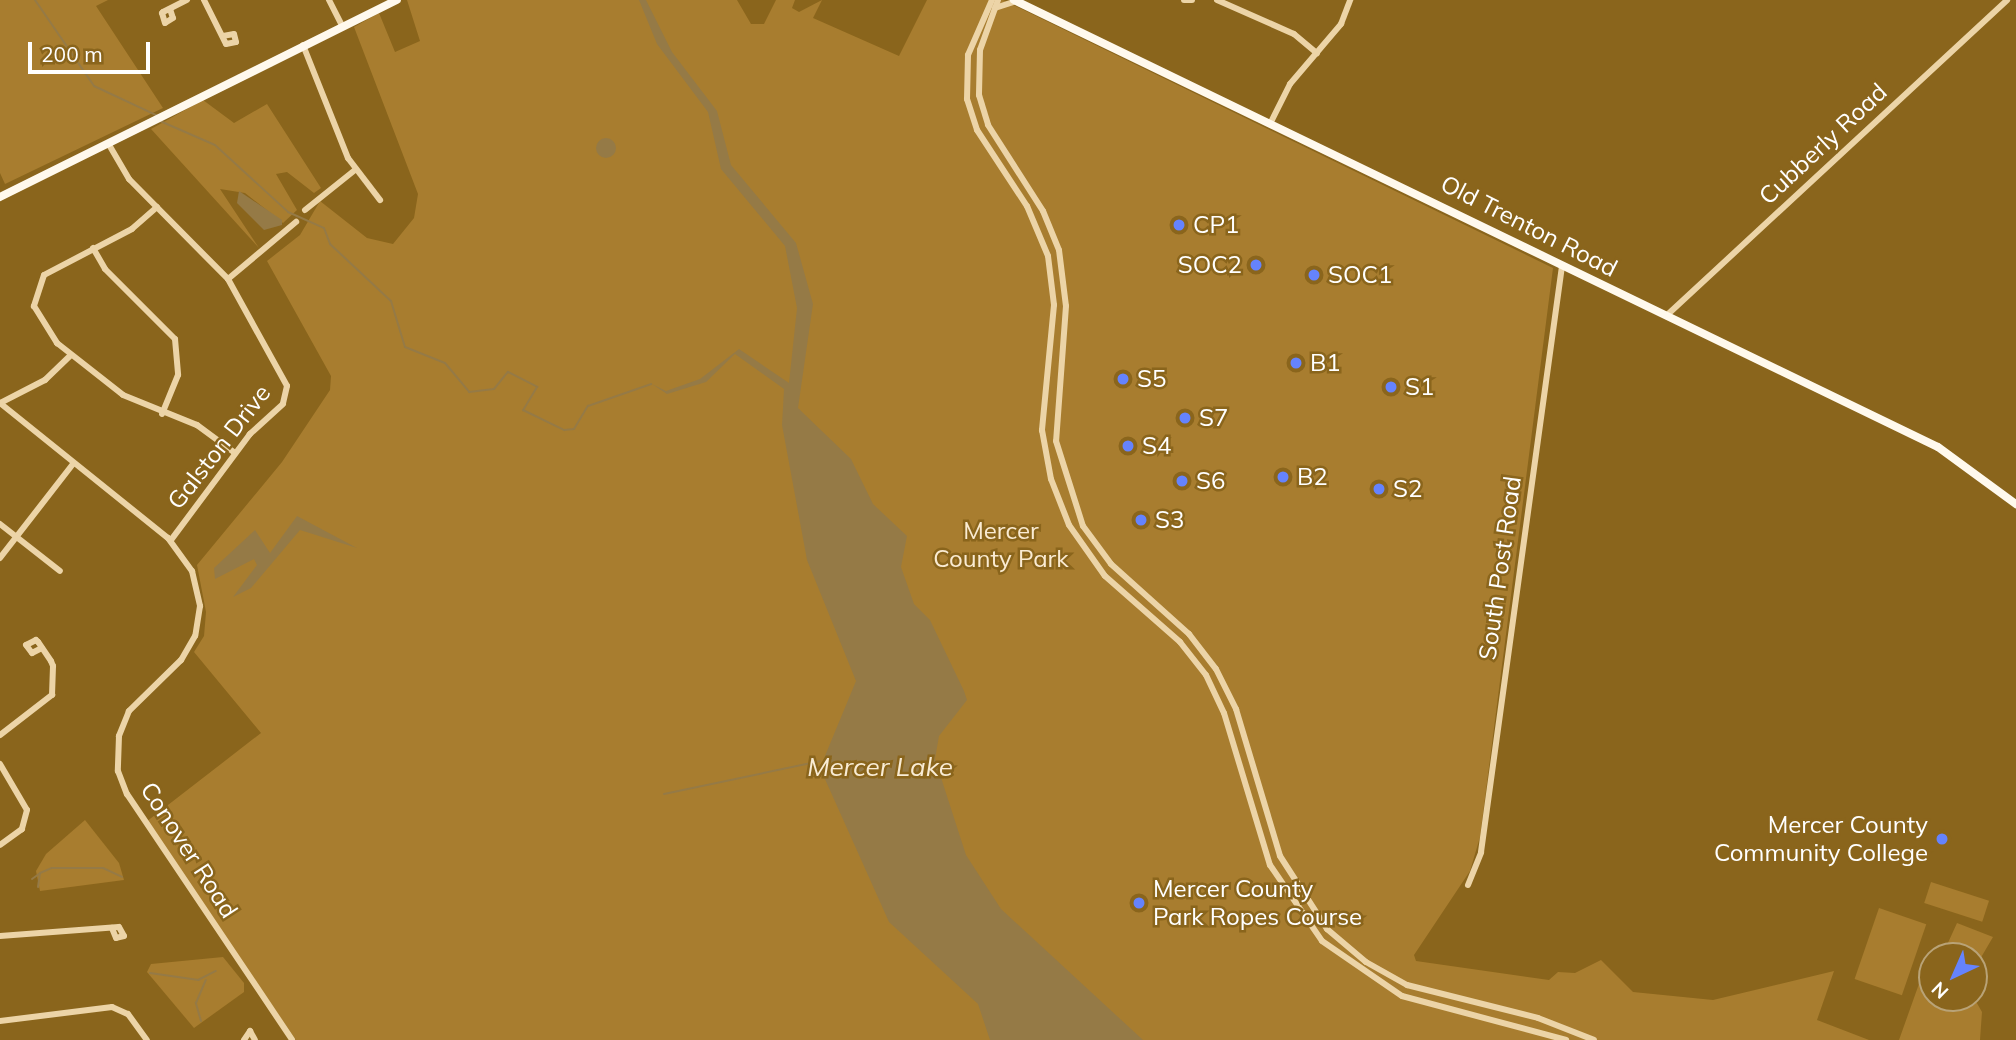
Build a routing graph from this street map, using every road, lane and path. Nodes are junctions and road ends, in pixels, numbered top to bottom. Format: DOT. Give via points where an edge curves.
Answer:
graph roads {
  1 [pos="187,0"];
  2 [pos="204,0"];
  3 [pos="329,0"];
  4 [pos="397,0"];
  5 [pos="998,0"];
  6 [pos="1184,0"];
  7 [pos="1192,0"];
  8 [pos="1217,0"];
  9 [pos="1350,0"];
  10 [pos="2007,0"];
  11 [pos="1015,1"];
  12 [pos="990,4"];
  13 [pos="170,9"];
  14 [pos="342,26"];
  15 [pos="223,36"];
  16 [pos="303,45"];
  17 [pos="1317,52"];
  18 [pos="1272,120"];
  19 [pos="108,143"];
  20 [pos="1000,145"];
  21 [pos="990,152"];
  22 [pos="355,170"];
  23 [pos="0,197"];
  24 [pos="380,200"];
  25 [pos="157,207"];
  26 [pos="305,210"];
  27 [pos="296,222"];
  28 [pos="93,248"];
  29 [pos="1562,266"];
  30 [pos="228,279"];
  31 [pos="1666,316"];
  32 [pos="71,355"];
  33 [pos="0,403"];
  34 [pos="162,414"];
  35 [pos="235,453"];
  36 [pos="73,464"];
  37 [pos="2016,504"];
  38 [pos="0,524"];
  39 [pos="17,537"];
  40 [pos="171,540"];
  41 [pos="0,558"];
  42 [pos="60,571"];
  43 [pos="1147,597"];
  44 [pos="1140,607"];
  45 [pos="42,648"];
  46 [pos="0,735"];
  47 [pos="1246,743"];
  48 [pos="1234,747"];
  49 [pos="0,764"];
  50 [pos="0,845"];
  51 [pos="1474,874"];
  52 [pos="113,928"];
  53 [pos="0,936"];
  54 [pos="0,1021"];
  55 [pos="147,1040"];
  56 [pos="244,1040"];
  57 [pos="255,1040"];
  58 [pos="292,1040"];
  59 [pos="1566,1040"];
  60 [pos="1594,1040"];
  1 -- 13 [label="street"];
  2 -- 15 [label="street"];
  3 -- 14 [label="street"];
  4 -- 14 [label="main road"];
  5 -- 12 [label="street"];
  6 -- 7 [label="street"];
  8 -- 17 [label="street" via="1294,34"];
  9 -- 17 [label="street" via="1341,24"];
  10 -- 31 [label="street, Cubberly Road"];
  11 -- 12 [label="street"];
  11 -- 18 [label="main road, Old Trenton Road"];
  12 -- 20 [label="street" via="977,75 984,115"];
  12 -- 21 [label="street" via="970,46 965,77 972,118"];
  14 -- 16 [label="main road"];
  16 -- 19 [label="main road"];
  16 -- 22 [label="street"];
  17 -- 18 [label="street" via="1290,84"];
  18 -- 29 [label="main road, Old Trenton Road"];
  19 -- 23 [label="main road"];
  19 -- 25 [label="street, Galston Drive" via="124,173"];
  20 -- 21 [label="street"];
  20 -- 43 [label="street" via="1043,211 1062,264 1066,320 1054,418 1066,487 1100,551"];
  21 -- 44 [label="street" via="1034,219 1050,266 1054,319 1042,414 1053,487 1084,550"];
  22 -- 24 [label="street"];
  22 -- 26 [label="street"];
  25 -- 28 [label="street"];
  25 -- 30 [label="street, Galston Drive"];
  27 -- 30 [label="street"];
  28 -- 32 [label="street" via="44,275 34,294 45,328"];
  28 -- 34 [label="street" via="105,269 175,339 178,375"];
  29 -- 31 [label="main road, Old Trenton Road"];
  29 -- 51 [label="street, South Post Road"];
  30 -- 35 [label="street, Galston Drive" via="288,391 284,404"];
  31 -- 37 [label="main road, Old Trenton Road" via="1952,454"];
  32 -- 33 [label="street" via="45,380"];
  32 -- 34 [label="street" via="132,401"];
  33 -- 36 [label="street, Conover Road"];
  34 -- 35 [label="street" via="197,425"];
  35 -- 40 [label="street, Galston Drive"];
  36 -- 39 [label="street"];
  36 -- 40 [label="street, Conover Road"];
  38 -- 39 [label="street"];
  39 -- 41 [label="street"];
  39 -- 42 [label="street"];
  40 -- 58 [label="street, Conover Road" via="196,579 198,626 181,660 129,711 119,736 118,771 127,794"];
  43 -- 44 [label="street"];
  43 -- 47 [label="street" via="1208,657 1230,695"];
  44 -- 48 [label="street" via="1198,664"];
  45 -- 46 [label="street" via="55,672 52,695"];
  47 -- 48 [label="street"];
  47 -- 60 [label="street" via="1287,871 1319,920 1352,952 1423,991 1538,1018"];
  48 -- 59 [label="street" via="1274,873 1331,950 1415,1001"];
  49 -- 50 [label="street" via="27,810 22,829"];
  52 -- 53 [label="street"];
  54 -- 55 [label="street" via="112,1007 128,1014"];
  56 -- 57 [label="street" via="250,1031"];
}
